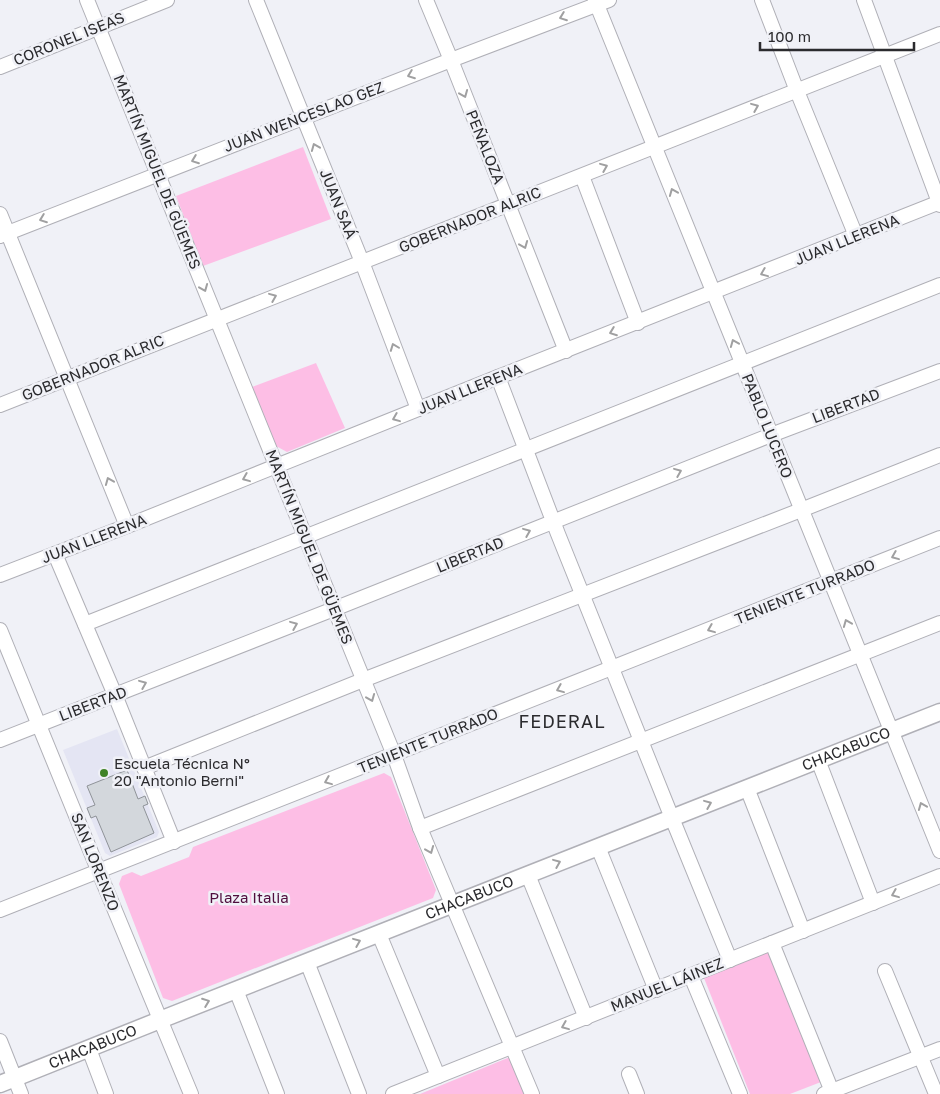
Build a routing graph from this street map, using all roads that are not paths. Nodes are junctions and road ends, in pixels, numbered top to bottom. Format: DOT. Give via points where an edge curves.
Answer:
graph roads {
  1 [pos="87,0"];
  2 [pos="167,0"];
  3 [pos="256,0"];
  4 [pos="426,0"];
  5 [pos="762,0"];
  6 [pos="864,0"];
  7 [pos="600,2"];
  8 [pos="98,27"];
  9 [pos="940,34"];
  10 [pos="884,56"];
  11 [pos="451,60"];
  12 [pos="0,67"];
  13 [pos="797,91"];
  14 [pos="303,117"];
  15 [pos="655,147"];
  16 [pos="158,174"];
  17 [pos="582,176"];
  18 [pos="940,203"];
  19 [pos="508,205"];
  20 [pos="0,214"];
  21 [pos="4,234"];
  22 [pos="856,236"];
  23 [pos="362,262"];
  24 [pos="940,285"];
  25 [pos="714,293"];
  26 [pos="217,320"];
  27 [pos="638,322"];
  28 [pos="566,351"];
  29 [pos="742,364"];
  30 [pos="940,371"];
  31 [pos="498,377"];
  32 [pos="68,378"];
  33 [pos="0,405"];
  34 [pos="418,409"];
  35 [pos="771,434"];
  36 [pos="526,449"];
  37 [pos="940,455"];
  38 [pos="276,466"];
  39 [pos="801,510"];
  40 [pos="553,522"];
  41 [pos="127,526"];
  42 [pos="305,537"];
  43 [pos="940,538"];
  44 [pos="55,554"];
  45 [pos="0,575"];
  46 [pos="830,582"];
  47 [pos="583,595"];
  48 [pos="334,609"];
  49 [pos="940,623"];
  50 [pos="85,624"];
  51 [pos="0,630"];
  52 [pos="860,654"];
  53 [pos="613,668"];
  54 [pos="363,680"];
  55 [pos="114,695"];
  56 [pos="940,712"];
  57 [pos="39,725"];
  58 [pos="891,732"];
  59 [pos="0,740"];
  60 [pos="641,741"];
  61 [pos="394,755"];
  62 [pos="818,760"];
  63 [pos="144,768"];
  64 [pos="747,788"];
  65 [pos="672,818"];
  66 [pos="420,828"];
  67 [pos="174,842"];
  68 [pos="598,847"];
  69 [pos="940,851"];
  70 [pos="99,872"];
  71 [pos="528,875"];
  72 [pos="940,876"];
  73 [pos="873,903"];
  74 [pos="452,904"];
  75 [pos="0,910"];
  76 [pos="803,931"];
  77 [pos="379,934"];
  78 [pos="772,944"];
  79 [pos="730,960"];
  80 [pos="307,962"];
  81 [pos="885,971"];
  82 [pos="691,976"];
  83 [pos="236,990"];
  84 [pos="656,990"];
  85 [pos="586,1018"];
  86 [pos="161,1020"];
  87 [pos="0,1040"];
  88 [pos="512,1047"];
  89 [pos="89,1049"];
  90 [pos="940,1049"];
  91 [pos="920,1056"];
  92 [pos="629,1074"];
  93 [pos="438,1076"];
  94 [pos="8,1081"];
  95 [pos="830,1093"];
  96 [pos="21,1094"];
  97 [pos="106,1094"];
  98 [pos="192,1094"];
  99 [pos="277,1094"];
  100 [pos="359,1094"];
  101 [pos="393,1094"];
  102 [pos="532,1094"];
  103 [pos="637,1094"];
  104 [pos="740,1094"];
  105 [pos="936,1094"];
  1 -- 8 [label="street, MARTÍN MIGUEL DE GÜEMES"];
  2 -- 8 [label="street, CORONEL ISEAS"];
  3 -- 14 [label="street, JUAN SAÁ"];
  4 -- 11 [label="street, PEÑALOZA"];
  5 -- 13 [label="street"];
  6 -- 10 [label="street"];
  7 -- 11 [label="street, JUAN WENCESLAO GEZ, one-way"];
  7 -- 15 [label="street, PABLO LUCERO"];
  8 -- 12 [label="street, CORONEL ISEAS"];
  8 -- 16 [label="street, MARTÍN MIGUEL DE GÜEMES"];
  9 -- 10 [label="street, GOBERNADOR ALRIC"];
  10 -- 13 [label="street, GOBERNADOR ALRIC"];
  10 -- 18 [label="street"];
  11 -- 14 [label="street, JUAN WENCESLAO GEZ, one-way"];
  11 -- 19 [label="street, PEÑALOZA, one-way"];
  15 -- 13 [label="street, GOBERNADOR ALRIC, one-way"];
  13 -- 22 [label="street"];
  14 -- 16 [label="street, JUAN WENCESLAO GEZ, one-way"];
  23 -- 14 [label="street, JUAN SAÁ, one-way"];
  17 -- 15 [label="street, GOBERNADOR ALRIC, one-way"];
  25 -- 15 [label="street, PABLO LUCERO, one-way"];
  16 -- 21 [label="street, JUAN WENCESLAO GEZ, one-way"];
  16 -- 26 [label="street, MARTÍN MIGUEL DE GÜEMES, one-way"];
  17 -- 19 [label="street, GOBERNADOR ALRIC"];
  17 -- 27 [label="street"];
  18 -- 22 [label="street, JUAN LLERENA"];
  19 -- 23 [label="street, GOBERNADOR ALRIC"];
  19 -- 28 [label="street, PEÑALOZA, one-way"];
  20 -- 21 [label="street"];
  21 -- 32 [label="street"];
  22 -- 25 [label="street, JUAN LLERENA, one-way"];
  26 -- 23 [label="street, GOBERNADOR ALRIC, one-way"];
  34 -- 23 [label="street, JUAN SAÁ, one-way"];
  24 -- 29 [label="street"];
  25 -- 27 [label="street, JUAN LLERENA"];
  29 -- 25 [label="street, PABLO LUCERO, one-way"];
  26 -- 32 [label="street, GOBERNADOR ALRIC"];
  26 -- 38 [label="street, MARTÍN MIGUEL DE GÜEMES"];
  27 -- 28 [label="street, JUAN LLERENA, one-way"];
  28 -- 31 [label="street, JUAN LLERENA"];
  29 -- 35 [label="street, PABLO LUCERO"];
  29 -- 36 [label="street"];
  30 -- 35 [label="street, LIBERTAD"];
  31 -- 34 [label="street, JUAN LLERENA"];
  31 -- 36 [label="street"];
  32 -- 33 [label="street, GOBERNADOR ALRIC"];
  41 -- 32 [label="street, one-way"];
  34 -- 38 [label="street, JUAN LLERENA, one-way"];
  35 -- 39 [label="street, PABLO LUCERO"];
  40 -- 35 [label="street, LIBERTAD, one-way"];
  36 -- 40 [label="street"];
  36 -- 42 [label="street"];
  37 -- 39 [label="street"];
  38 -- 41 [label="street, JUAN LLERENA, one-way"];
  38 -- 42 [label="street, MARTÍN MIGUEL DE GÜEMES"];
  39 -- 46 [label="street, PABLO LUCERO"];
  39 -- 47 [label="street"];
  40 -- 47 [label="street"];
  48 -- 40 [label="street, LIBERTAD, one-way"];
  41 -- 44 [label="street, JUAN LLERENA"];
  42 -- 48 [label="street, MARTÍN MIGUEL DE GÜEMES"];
  42 -- 50 [label="street"];
  43 -- 46 [label="street, TENIENTE TURRADO, one-way"];
  44 -- 45 [label="street, JUAN LLERENA"];
  44 -- 50 [label="street"];
  52 -- 46 [label="street, PABLO LUCERO, one-way"];
  46 -- 53 [label="street, TENIENTE TURRADO, one-way"];
  47 -- 53 [label="street"];
  47 -- 54 [label="street"];
  48 -- 54 [label="street, MARTÍN MIGUEL DE GÜEMES"];
  55 -- 48 [label="street, LIBERTAD, one-way"];
  49 -- 52 [label="street"];
  50 -- 55 [label="street"];
  51 -- 57 [label="street, SAN LORENZO"];
  52 -- 58 [label="street, PABLO LUCERO"];
  52 -- 60 [label="street"];
  53 -- 60 [label="street"];
  53 -- 61 [label="street, TENIENTE TURRADO, one-way"];
  54 -- 61 [label="street, MARTÍN MIGUEL DE GÜEMES, one-way"];
  54 -- 63 [label="street"];
  55 -- 57 [label="street, LIBERTAD"];
  55 -- 63 [label="street"];
  56 -- 58 [label="main road, CHACABUCO"];
  57 -- 59 [label="street, LIBERTAD"];
  57 -- 70 [label="street, SAN LORENZO"];
  58 -- 62 [label="main road, CHACABUCO"];
  69 -- 58 [label="street, PABLO LUCERO, one-way"];
  60 -- 65 [label="street"];
  60 -- 66 [label="street"];
  61 -- 66 [label="street, MARTÍN MIGUEL DE GÜEMES"];
  61 -- 67 [label="street, TENIENTE TURRADO, one-way"];
  62 -- 64 [label="main road, CHACABUCO"];
  62 -- 73 [label="street"];
  63 -- 67 [label="street"];
  65 -- 64 [label="main road, CHACABUCO, one-way"];
  64 -- 76 [label="street"];
  65 -- 68 [label="main road, CHACABUCO"];
  65 -- 79 [label="street"];
  66 -- 74 [label="street, MARTÍN MIGUEL DE GÜEMES, one-way"];
  67 -- 70 [label="street, TENIENTE TURRADO"];
  71 -- 68 [label="main road, CHACABUCO, one-way"];
  68 -- 84 [label="street"];
  70 -- 75 [label="street, TENIENTE TURRADO"];
  70 -- 86 [label="street, SAN LORENZO"];
  71 -- 74 [label="main road, CHACABUCO"];
  71 -- 85 [label="street"];
  72 -- 73 [label="street, MANUEL LÁINEZ, one-way"];
  73 -- 76 [label="street, MANUEL LÁINEZ"];
  74 -- 77 [label="main road, CHACABUCO"];
  74 -- 88 [label="street, MARTÍN MIGUEL DE GÜEMES"];
  76 -- 78 [label="street, MANUEL LÁINEZ"];
  80 -- 77 [label="main road, CHACABUCO, one-way"];
  77 -- 93 [label="street"];
  78 -- 79 [label="street, MANUEL LÁINEZ"];
  78 -- 95 [label="street"];
  79 -- 82 [label="street, MANUEL LÁINEZ"];
  80 -- 83 [label="main road, CHACABUCO"];
  80 -- 100 [label="street"];
  81 -- 91 [label="street"];
  82 -- 84 [label="street, MANUEL LÁINEZ"];
  82 -- 104 [label="street"];
  86 -- 83 [label="main road, CHACABUCO, one-way"];
  83 -- 99 [label="street"];
  84 -- 85 [label="street, MANUEL LÁINEZ"];
  85 -- 88 [label="street, MANUEL LÁINEZ, one-way"];
  86 -- 89 [label="main road, CHACABUCO"];
  86 -- 98 [label="street, SAN LORENZO"];
  87 -- 94 [label="street"];
  88 -- 93 [label="street, MANUEL LÁINEZ"];
  88 -- 102 [label="street, MARTÍN MIGUEL DE GÜEMES"];
  89 -- 94 [label="main road, CHACABUCO"];
  89 -- 97 [label="street"];
  90 -- 91 [label="street"];
  91 -- 95 [label="street"];
  91 -- 105 [label="street"];
  92 -- 103 [label="street"];
  93 -- 101 [label="street, MANUEL LÁINEZ"];
  94 -- 96 [label="street"];
}
